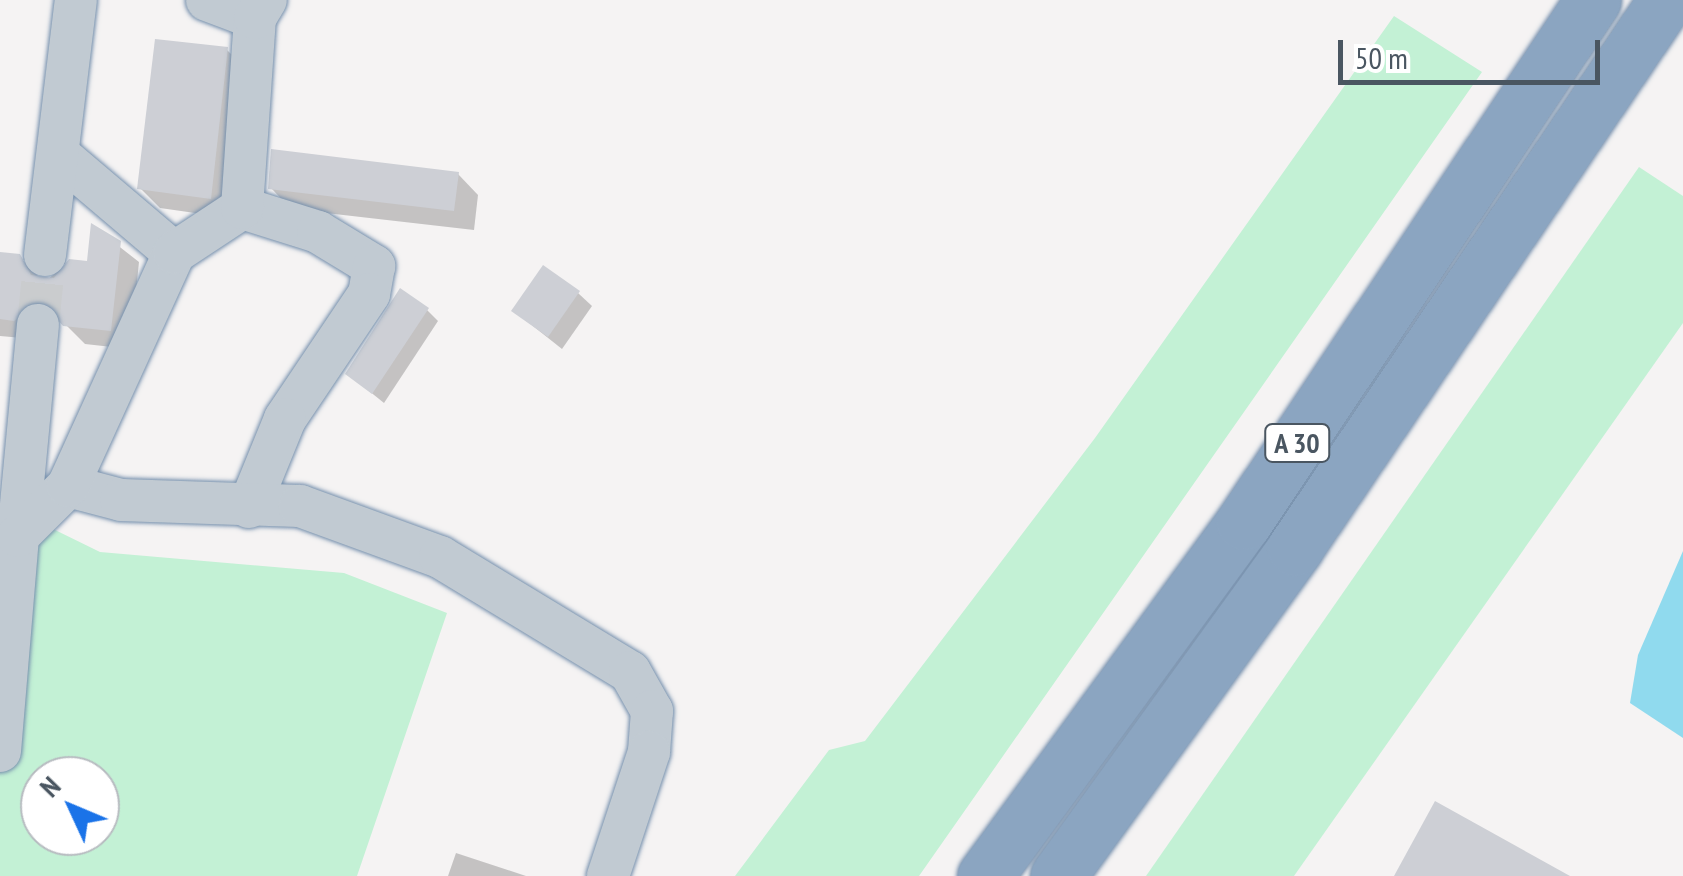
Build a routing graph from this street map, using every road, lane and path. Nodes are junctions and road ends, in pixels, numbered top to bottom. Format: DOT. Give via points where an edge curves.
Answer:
graph roads {
  1 [pos="76,0"];
  2 [pos="207,0"];
  3 [pos="1593,0"];
  4 [pos="1666,0"];
  5 [pos="260,9"];
  6 [pos="59,156"];
  7 [pos="242,208"];
  8 [pos="174,253"];
  9 [pos="46,255"];
  10 [pos="38,326"];
  11 [pos="68,486"];
  12 [pos="250,507"];
  13 [pos="18,536"];
  14 [pos="0,751"];
  15 [pos="608,876"];
  16 [pos="986,876"];
  17 [pos="1058,876"];
  1 -- 6 [label="lane"];
  2 -- 5 [label="lane"];
  3 -- 16 [label="highway, A 30" via="1244,522"];
  4 -- 17 [label="highway, A 30" via="1295,548"];
  5 -- 7 [label="lane"];
  6 -- 8 [label="lane"];
  6 -- 9 [label="lane"];
  7 -- 8 [label="lane"];
  7 -- 12 [label="lane" via="318,232 374,266 369,294 285,419"];
  8 -- 11 [label="lane" via="146,296"];
  10 -- 13 [label="lane"];
  11 -- 12 [label="lane" via="121,500"];
  11 -- 13 [label="lane"];
  12 -- 15 [label="lane" via="300,506 440,557 630,672 652,711 649,752"];
  13 -- 14 [label="lane"];
}
